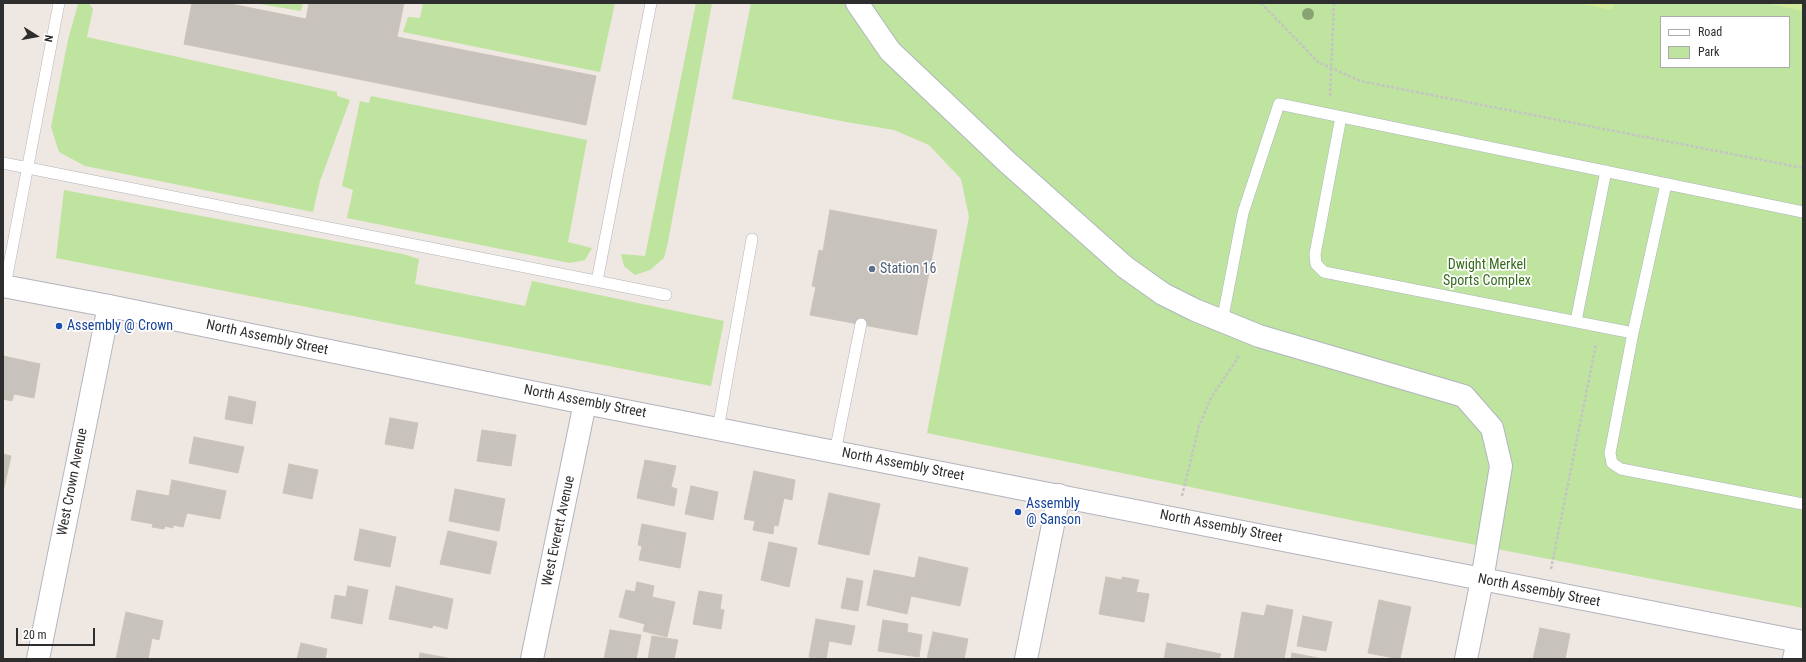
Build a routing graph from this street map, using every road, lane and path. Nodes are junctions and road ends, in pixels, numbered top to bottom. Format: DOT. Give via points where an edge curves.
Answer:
graph roads {
  1 [pos="59,3"];
  2 [pos="651,3"];
  3 [pos="857,3"];
  4 [pos="1261,3"];
  5 [pos="1334,3"];
  6 [pos="1332,69"];
  7 [pos="1329,114"];
  8 [pos="1341,117"];
  9 [pos="3,163"];
  10 [pos="26,168"];
  11 [pos="1803,168"];
  12 [pos="1606,171"];
  13 [pos="1666,184"];
  14 [pos="1803,212"];
  15 [pos="752,239"];
  16 [pos="597,281"];
  17 [pos="4,286"];
  18 [pos="666,295"];
  19 [pos="109,306"];
  20 [pos="1576,321"];
  21 [pos="1222,322"];
  22 [pos="861,324"];
  23 [pos="1599,326"];
  24 [pos="1247,331"];
  25 [pos="1633,333"];
  26 [pos="585,403"];
  27 [pos="718,429"];
  28 [pos="835,452"];
  29 [pos="1059,496"];
  30 [pos="1803,504"];
  31 [pos="1177,518"];
  32 [pos="1482,580"];
  33 [pos="1547,592"];
  34 [pos="1798,647"];
  35 [pos="38,659"];
  36 [pos="532,659"];
  37 [pos="1026,659"];
  38 [pos="1466,659"];
  1 -- 10 [label="lane"];
  2 -- 16 [label="lane"];
  3 -- 21 [label="main road" via="890,51 1006,161 1125,267 1162,294"];
  4 -- 6 [label="path" via="1318,62"];
  5 -- 6 [label="path"];
  6 -- 7 [label="path"];
  6 -- 11 [label="path" via="1360,81"];
  7 -- 8 [label="lane"];
  7 -- 21 [label="lane" via="1279,104 1243,213"];
  8 -- 12 [label="lane"];
  8 -- 20 [label="lane" via="1315,254 1316,264 1324,272"];
  9 -- 10 [label="lane"];
  10 -- 16 [label="lane"];
  10 -- 17 [label="lane"];
  12 -- 13 [label="lane"];
  12 -- 20 [label="lane"];
  13 -- 14 [label="lane"];
  13 -- 25 [label="lane"];
  15 -- 27 [label="lane"];
  16 -- 18 [label="lane"];
  17 -- 19 [label="main road, North Assembly Street"];
  19 -- 26 [label="main road, North Assembly Street"];
  19 -- 35 [label="main road, West Crown Avenue"];
  20 -- 23 [label="lane"];
  21 -- 24 [label="main road"];
  22 -- 28 [label="lane"];
  23 -- 25 [label="lane"];
  23 -- 33 [label="path"];
  24 -- 31 [label="path" via="1237,359 1211,398 1199,426"];
  24 -- 32 [label="main road" via="1464,396 1492,428 1501,466"];
  25 -- 30 [label="lane" via="1610,453 1612,463 1621,469"];
  26 -- 27 [label="main road, North Assembly Street"];
  26 -- 36 [label="main road, West Everett Avenue"];
  27 -- 28 [label="main road, North Assembly Street"];
  28 -- 29 [label="main road, North Assembly Street"];
  29 -- 31 [label="main road, North Assembly Street"];
  29 -- 37 [label="main road"];
  31 -- 32 [label="main road, North Assembly Street"];
  32 -- 33 [label="main road, North Assembly Street"];
  32 -- 38 [label="main road"];
  33 -- 34 [label="main road, North Assembly Street"];
}
